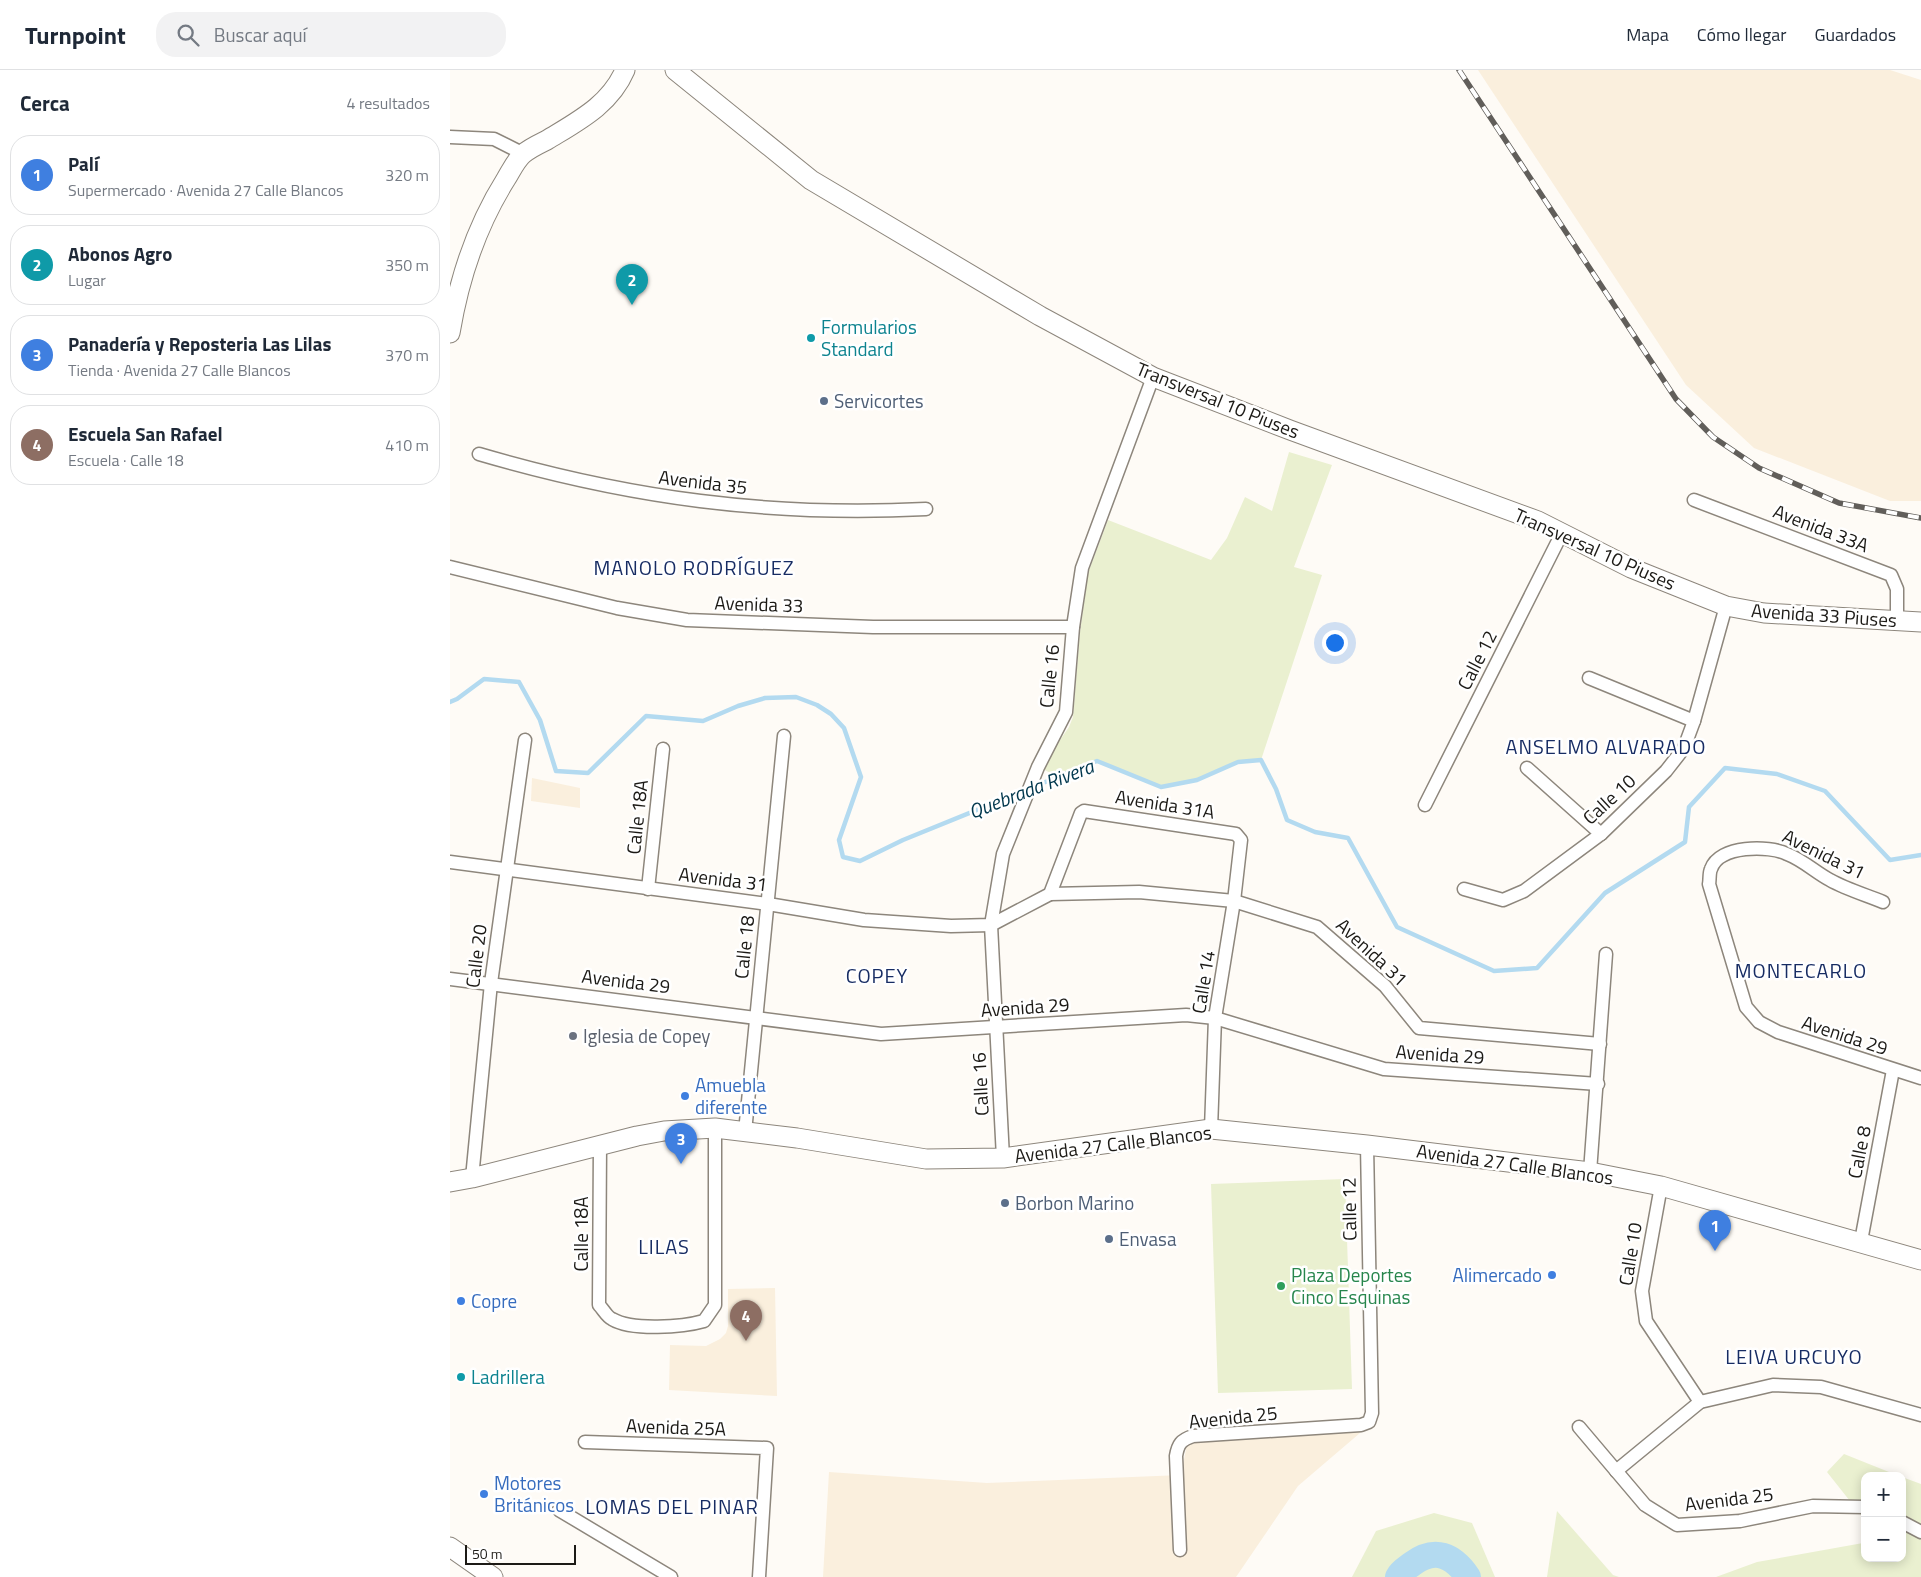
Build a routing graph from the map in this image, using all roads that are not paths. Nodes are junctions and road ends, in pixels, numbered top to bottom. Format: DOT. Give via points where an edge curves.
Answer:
graph roads {
  1 [pos="625,70"];
  2 [pos="675,70"];
  3 [pos="450,137"];
  4 [pos="524,154"];
  5 [pos="453,299"];
  6 [pos="450,333"];
  7 [pos="1153,377"];
  8 [pos="479,454"];
  9 [pos="1694,500"];
  10 [pos="926,509"];
  11 [pos="1562,533"];
  12 [pos="450,567"];
  13 [pos="1726,606"];
  14 [pos="1897,620"];
  15 [pos="1921,622"];
  16 [pos="1073,627"];
  17 [pos="1590,678"];
  18 [pos="1694,721"];
  19 [pos="784,736"];
  20 [pos="525,740"];
  21 [pos="662,750"];
  22 [pos="1527,768"];
  23 [pos="1425,804"];
  24 [pos="1601,834"];
  25 [pos="1241,840"];
  26 [pos="450,862"];
  27 [pos="506,868"];
  28 [pos="648,889"];
  29 [pos="1464,889"];
  30 [pos="1050,894"];
  31 [pos="1234,900"];
  32 [pos="1883,902"];
  33 [pos="768,904"];
  34 [pos="991,925"];
  35 [pos="1606,954"];
  36 [pos="450,979"];
  37 [pos="491,983"];
  38 [pos="755,1016"];
  39 [pos="1215,1018"];
  40 [pos="1759,1022"];
  41 [pos="996,1028"];
  42 [pos="1600,1044"];
  43 [pos="1893,1070"];
  44 [pos="1921,1078"];
  45 [pos="1598,1084"];
  46 [pos="715,1128"];
  47 [pos="1211,1129"];
  48 [pos="745,1132"];
  49 [pos="600,1144"];
  50 [pos="1367,1145"];
  51 [pos="1003,1158"];
  52 [pos="1590,1172"];
  53 [pos="472,1178"];
  54 [pos="450,1182"];
  55 [pos="1661,1186"];
  56 [pos="1861,1241"];
  57 [pos="1921,1260"];
  58 [pos="1700,1402"];
  59 [pos="1921,1415"];
  60 [pos="1369,1422"];
  61 [pos="1579,1427"];
  62 [pos="585,1442"];
  63 [pos="1616,1471"];
  64 [pos="1861,1507"];
  65 [pos="559,1510"];
  66 [pos="1906,1524"];
  67 [pos="1921,1532"];
  68 [pos="450,1546"];
  69 [pos="1180,1550"];
  70 [pos="493,1577"];
  71 [pos="671,1577"];
  72 [pos="759,1577"];
  1 -- 4 [label="main road" via="604,102"];
  2 -- 7 [label="main road, Transversal 10 Piuses" via="811,180 1040,316"];
  3 -- 4 [label="street" via="494,139"];
  4 -- 5 [label="main road" via="484,218"];
  5 -- 6 [label="main road"];
  7 -- 11 [label="main road, Transversal 10 Piuses" via="1538,521"];
  7 -- 16 [label="street, Calle 16" via="1087,549"];
  8 -- 10 [label="street, Avenida 35" via="535,471 707,503 766,509 875,512"];
  9 -- 14 [label="street, Avenida 33A" via="1891,575 1897,589"];
  11 -- 13 [label="main road, Transversal 10 Piuses" via="1631,568"];
  11 -- 23 [label="street, Calle 12"];
  12 -- 16 [label="street, Avenida 33" via="617,608 687,620 873,627"];
  13 -- 14 [label="main road, Avenida 33 Piuses" via="1764,613"];
  13 -- 18 [label="street, Calle 10"];
  14 -- 15 [label="main road, Avenida 33 Piuses"];
  16 -- 34 [label="street, Calle 16" via="1066,712 1038,767 1003,854"];
  17 -- 18 [label="street"];
  18 -- 24 [label="street, Calle 10" via="1684,748 1666,771"];
  19 -- 33 [label="street, Calle 18"];
  20 -- 27 [label="street, Calle 20"];
  21 -- 28 [label="street, Calle 18A"];
  22 -- 24 [label="street"];
  24 -- 29 [label="street, Calle 10" via="1524,891 1503,900"];
  25 -- 30 [label="street, Avenida 31A" via="1234,833 1084,811 1080,813"];
  25 -- 31 [label="street, Calle 14"];
  26 -- 27 [label="street, Avenida 31"];
  27 -- 28 [label="street, Avenida 31"];
  27 -- 37 [label="street, Calle 20"];
  28 -- 33 [label="street, Avenida 31"];
  30 -- 31 [label="street, Avenida 31" via="1139,892"];
  30 -- 34 [label="street"];
  31 -- 39 [label="street, Calle 14"];
  31 -- 42 [label="street, Avenida 31" via="1317,927 1385,986 1419,1028"];
  32 -- 40 [label="street, Avenida 31" via="1829,880 1804,862 1769,848 1748,848 1721,857 1711,868 1709,884 1746,1007"];
  33 -- 34 [label="street, Avenida 31" via="864,920 951,926"];
  33 -- 38 [label="street, Calle 18"];
  34 -- 41 [label="street, Calle 16"];
  35 -- 42 [label="street"];
  36 -- 37 [label="street, Avenida 29"];
  37 -- 38 [label="street, Avenida 29"];
  37 -- 53 [label="street, Calle 20"];
  38 -- 41 [label="street, Avenida 29" via="881,1034"];
  38 -- 48 [label="street, Calle 18"];
  39 -- 41 [label="street, Avenida 29" via="1186,1015"];
  39 -- 45 [label="street, Avenida 29" via="1384,1069"];
  39 -- 47 [label="street, Calle 14"];
  40 -- 43 [label="street, Avenida 29" via="1778,1032"];
  41 -- 51 [label="street, Calle 16"];
  42 -- 45 [label="street"];
  43 -- 44 [label="street, Avenida 29"];
  43 -- 56 [label="street, Calle 8"];
  45 -- 52 [label="street"];
  46 -- 48 [label="main road, Avenida 27 Calle Blancos"];
  46 -- 49 [label="main road, Avenida 27 Calle Blancos" via="664,1131"];
  46 -- 49 [label="street, Calle 18A" via="715,1305 704,1321 686,1326 634,1325 612,1319 599,1305"];
  47 -- 50 [label="main road, Avenida 27 Calle Blancos"];
  47 -- 51 [label="main road, Avenida 27 Calle Blancos"];
  48 -- 51 [label="main road, Avenida 27 Calle Blancos" via="926,1160"];
  49 -- 53 [label="main road, Avenida 27 Calle Blancos"];
  50 -- 52 [label="main road, Avenida 27 Calle Blancos"];
  50 -- 60 [label="street, Calle 12" via="1372,1414"];
  52 -- 55 [label="main road, Avenida 27 Calle Blancos"];
  53 -- 54 [label="main road, Avenida 27 Calle Blancos"];
  55 -- 56 [label="main road, Avenida 27 Calle Blancos"];
  55 -- 58 [label="street, Calle 10" via="1642,1291 1646,1321"];
  56 -- 57 [label="main road, Avenida 27 Calle Blancos"];
  58 -- 59 [label="street" via="1773,1385 1821,1387"];
  58 -- 63 [label="street"];
  60 -- 69 [label="street, Avenida 25" via="1184,1439 1178,1445 1176,1456"];
  61 -- 63 [label="street, Avenida 25"];
  62 -- 72 [label="street, Avenida 25A" via="766,1448"];
  63 -- 64 [label="street, Avenida 25" via="1645,1505 1677,1524 1740,1521 1813,1506"];
  65 -- 71 [label="street"];
  66 -- 67 [label="street"];
  68 -- 70 [label="main road"];
}
